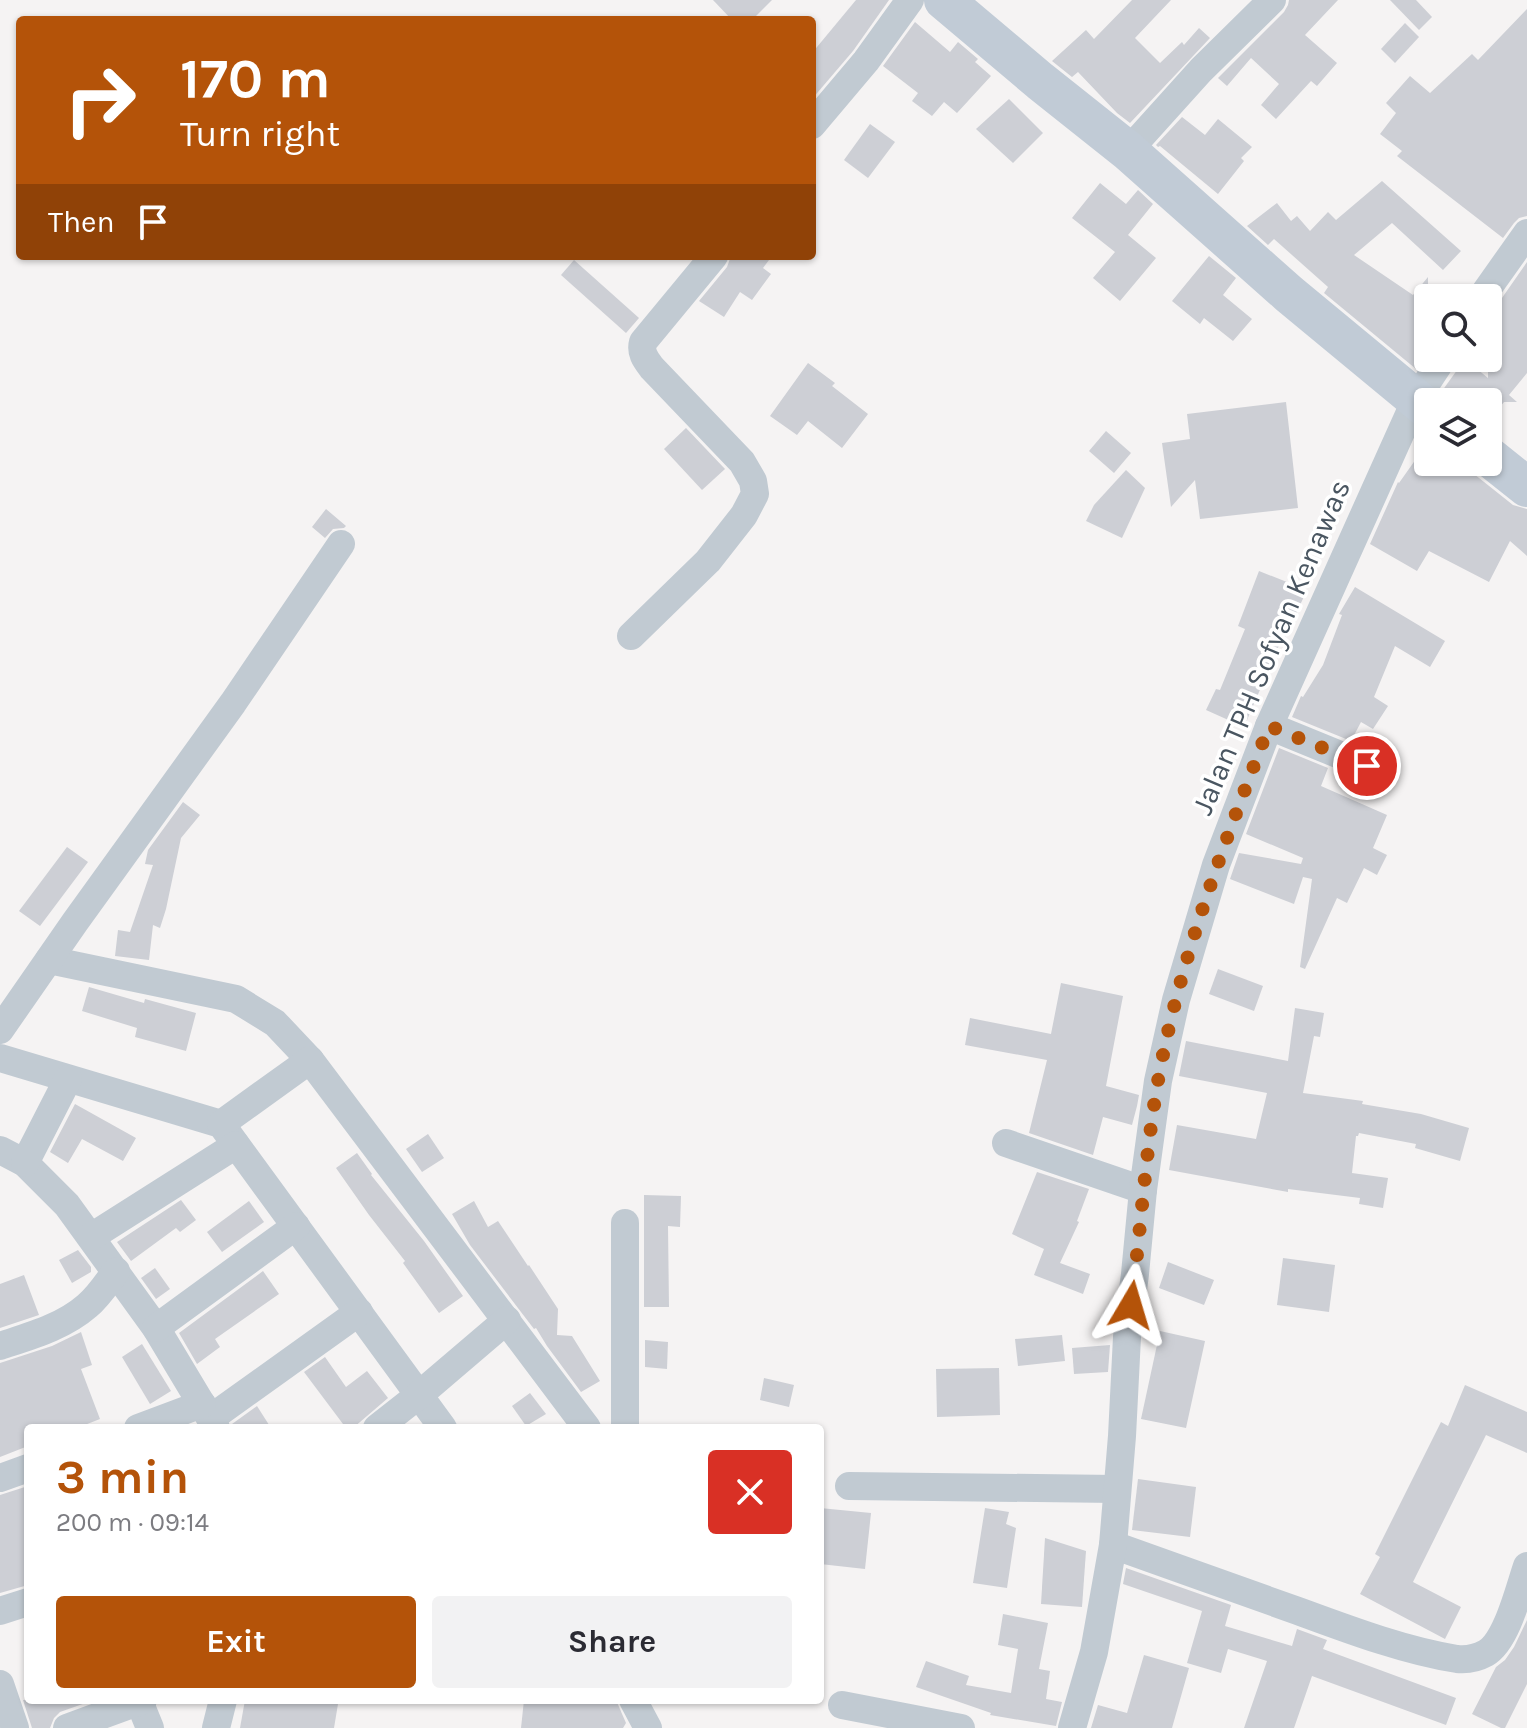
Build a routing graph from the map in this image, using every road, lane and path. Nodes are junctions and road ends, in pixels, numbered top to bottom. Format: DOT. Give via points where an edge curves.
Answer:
graph roads {
  1 [pos="910,0"];
  2 [pos="1272,0"];
  3 [pos="955,3"];
  4 [pos="816,120"];
  5 [pos="1128,151"];
  6 [pos="1527,233"];
  7 [pos="711,260"];
  8 [pos="1491,284"];
  9 [pos="1414,397"];
  10 [pos="1414,421"];
  11 [pos="1502,467"];
  12 [pos="1527,487"];
  13 [pos="341,544"];
  14 [pos="631,636"];
  15 [pos="1269,726"];
  16 [pos="1367,766"];
  17 [pos="49,960"];
  18 [pos="0,1030"];
  19 [pos="0,1058"];
  20 [pos="310,1060"];
  21 [pos="68,1079"];
  22 [pos="229,1134"];
  23 [pos="1006,1143"];
  24 [pos="0,1150"];
  25 [pos="25,1163"];
  26 [pos="1143,1190"];
  27 [pos="625,1223"];
  28 [pos="296,1226"];
  29 [pos="91,1237"];
  30 [pos="116,1271"];
  31 [pos="359,1312"];
  32 [pos="507,1320"];
  33 [pos="156,1328"];
  34 [pos="0,1346"];
  35 [pos="419,1395"];
  36 [pos="210,1417"];
  37 [pos="164,1424"];
  38 [pos="382,1424"];
  39 [pos="440,1424"];
  40 [pos="584,1424"];
  41 [pos="625,1424"];
  42 [pos="24,1469"];
  43 [pos="0,1478"];
  44 [pos="849,1486"];
  45 [pos="1117,1489"];
  46 [pos="1113,1545"];
  47 [pos="1527,1566"];
  48 [pos="24,1603"];
  49 [pos="0,1611"];
  50 [pos="0,1684"];
  51 [pos="133,1704"];
  52 [pos="142,1704"];
  53 [pos="222,1704"];
  54 [pos="635,1704"];
  55 [pos="842,1705"];
  56 [pos="15,1728"];
  57 [pos="67,1728"];
  58 [pos="150,1728"];
  59 [pos="216,1728"];
  60 [pos="648,1728"];
  61 [pos="961,1728"];
  62 [pos="1072,1728"];
  1 -- 4 [label="street"];
  2 -- 5 [label="street"];
  3 -- 5 [label="street" via="1040,81"];
  5 -- 9 [label="street"];
  6 -- 8 [label="street"];
  7 -- 14 [label="street" via="641,348 652,368 742,462 755,494 708,561"];
  10 -- 15 [label="street, Jalan TPH Sofyan Kenawas"];
  11 -- 12 [label="street"];
  13 -- 17 [label="street"];
  15 -- 16 [label="street"];
  15 -- 26 [label="street, Jalan TPH Sofyan Kenawas" via="1216,865 1176,1000"];
  17 -- 18 [label="street"];
  17 -- 20 [label="street" via="236,999 275,1023"];
  19 -- 21 [label="street"];
  20 -- 22 [label="street"];
  20 -- 32 [label="street"];
  21 -- 22 [label="street"];
  21 -- 25 [label="street"];
  22 -- 28 [label="street"];
  22 -- 29 [label="street"];
  23 -- 26 [label="street"];
  24 -- 25 [label="street"];
  25 -- 29 [label="street"];
  26 -- 45 [label="street, Jalan TPH Sofyan Kenawas"];
  27 -- 41 [label="street"];
  28 -- 31 [label="street"];
  28 -- 33 [label="street"];
  29 -- 30 [label="street"];
  30 -- 33 [label="street"];
  30 -- 34 [label="street" via="69,1320"];
  31 -- 35 [label="street"];
  31 -- 36 [label="street"];
  32 -- 35 [label="street"];
  32 -- 40 [label="street"];
  33 -- 36 [label="street"];
  35 -- 38 [label="street"];
  35 -- 39 [label="street"];
  36 -- 37 [label="street"];
  42 -- 43 [label="street"];
  44 -- 45 [label="street"];
  45 -- 46 [label="street, Jalan TPH Sofyan Kenawas"];
  46 -- 47 [label="street" via="1340,1626 1460,1659 1476,1658 1497,1644"];
  46 -- 62 [label="street, Jalan TPH Sofyan Kenawas" via="1094,1652"];
  48 -- 49 [label="street"];
  50 -- 56 [label="street"];
  51 -- 57 [label="street"];
  52 -- 58 [label="street"];
  53 -- 59 [label="street"];
  54 -- 60 [label="street"];
  55 -- 61 [label="street"];
}
